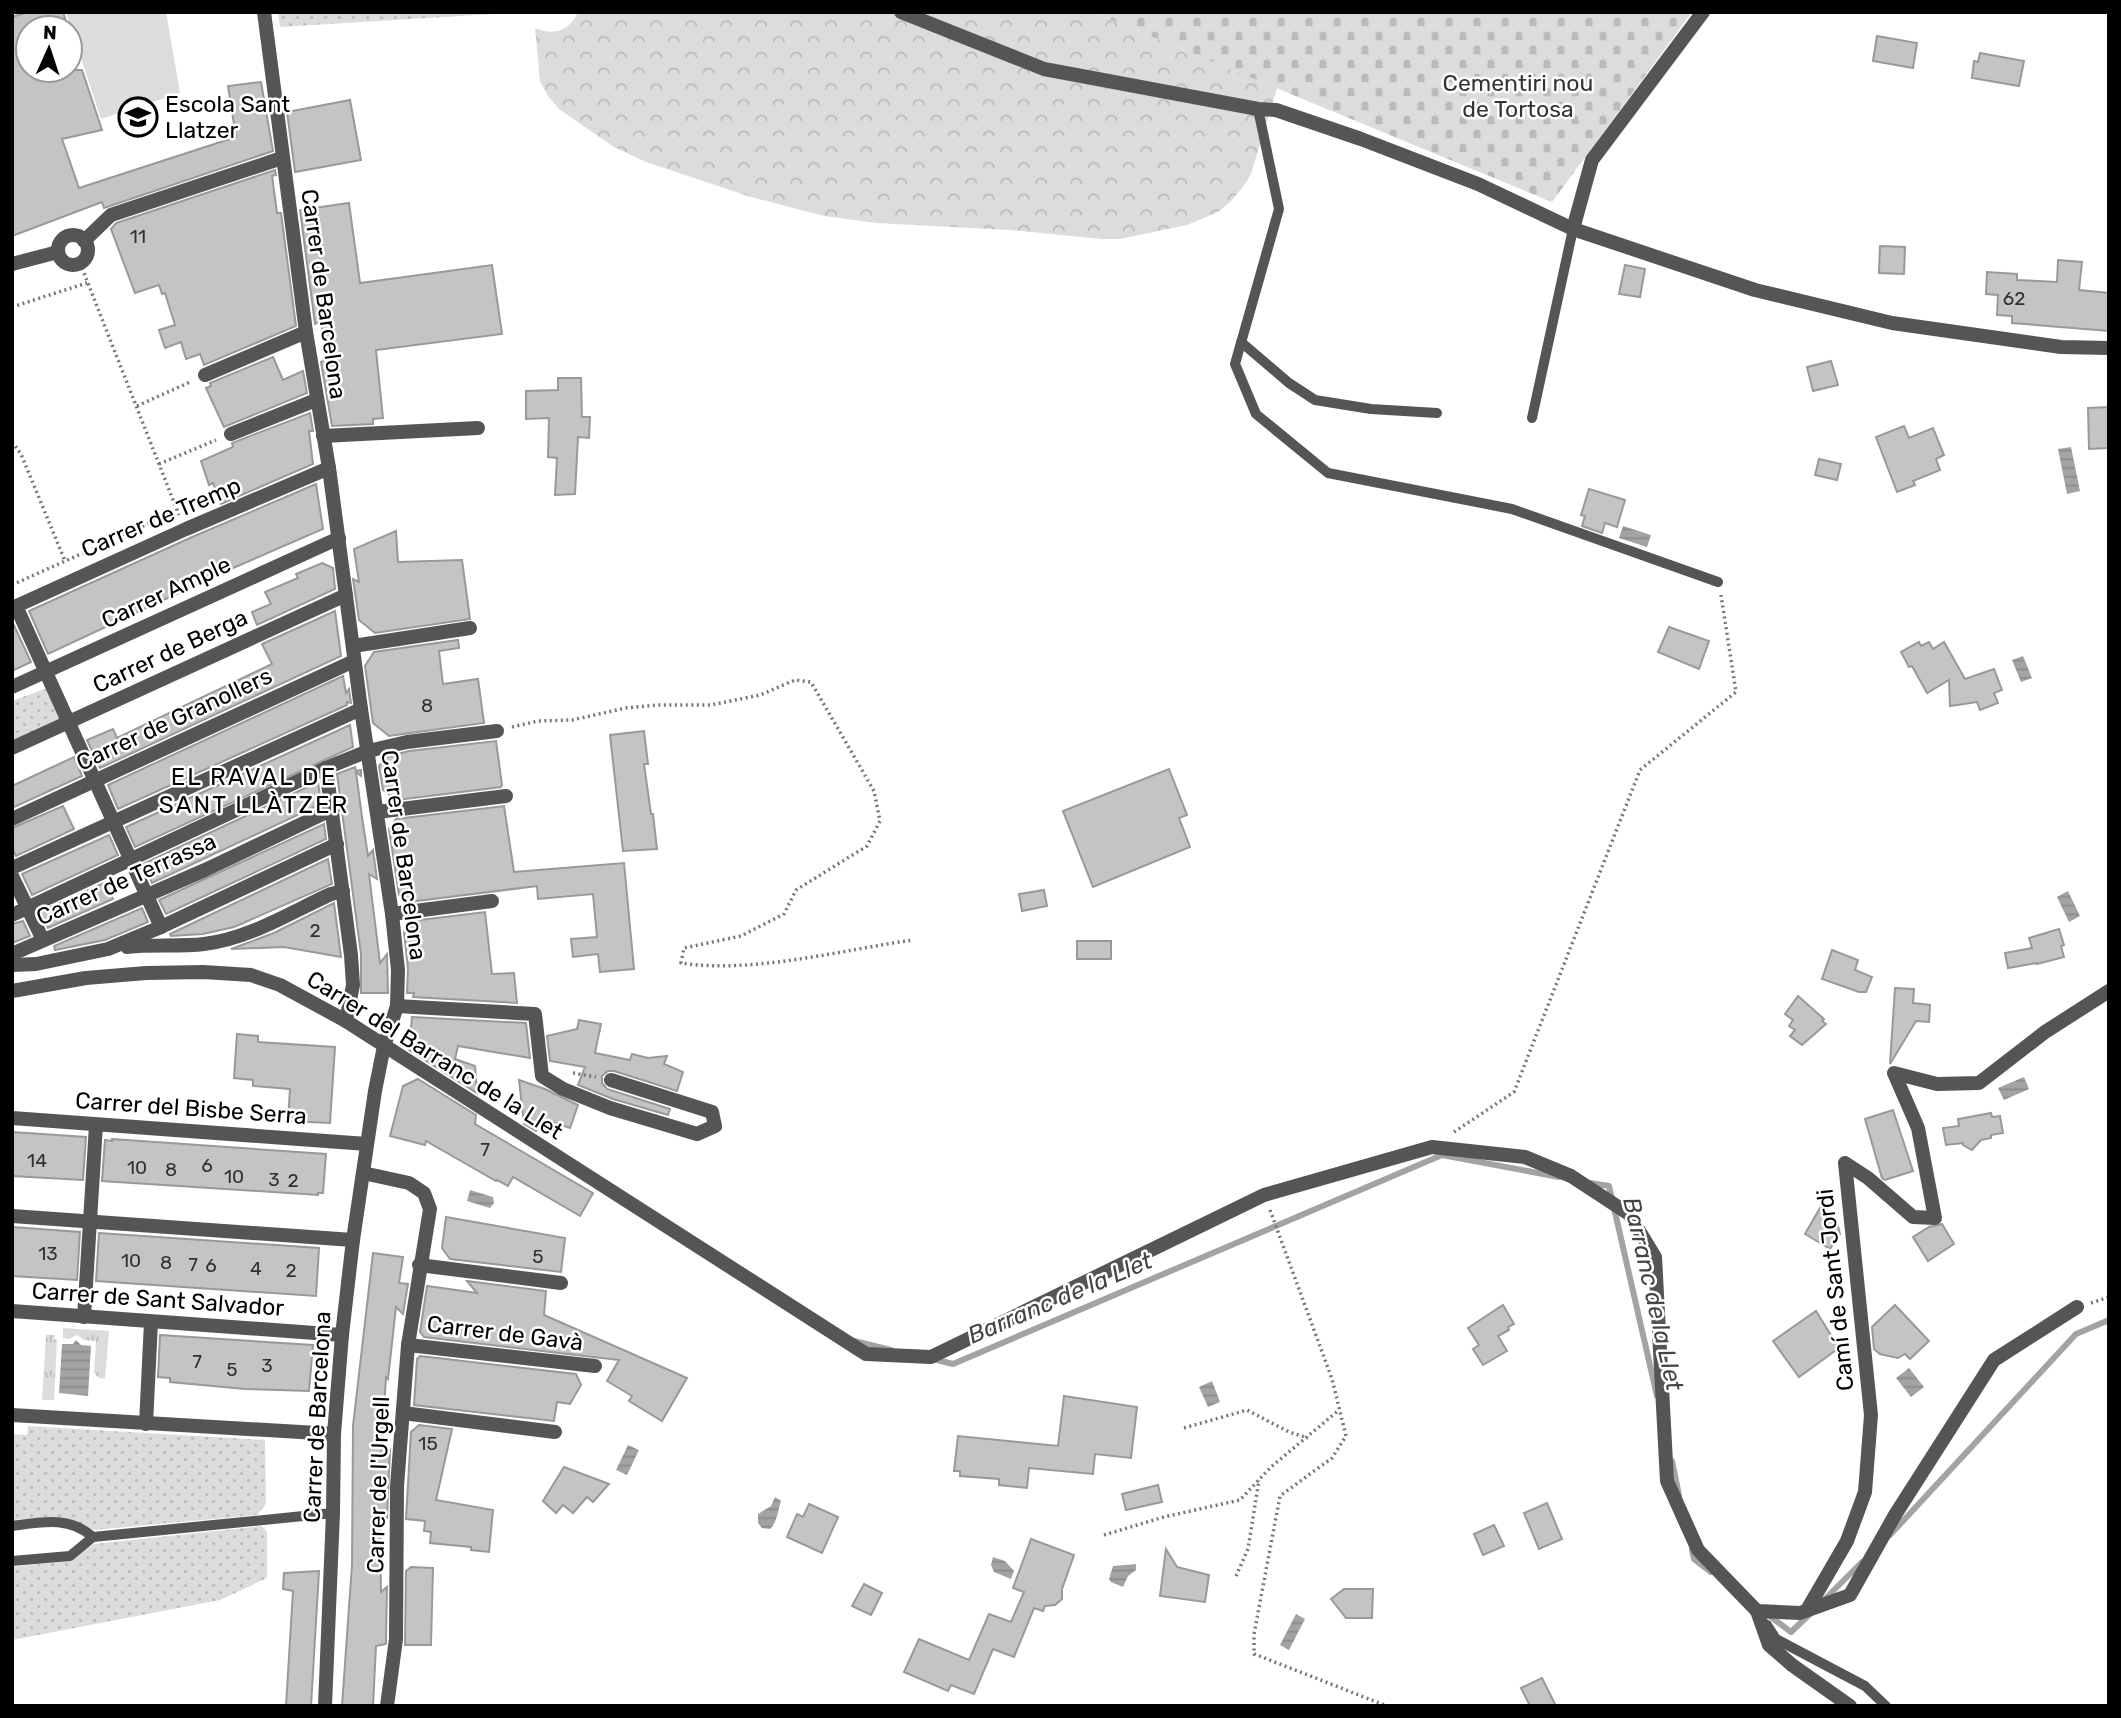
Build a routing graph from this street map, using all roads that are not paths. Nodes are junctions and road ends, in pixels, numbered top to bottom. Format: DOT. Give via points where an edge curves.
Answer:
graph roads {
  1 [pos="264,12"];
  2 [pos="901,12"];
  3 [pos="1703,12"];
  4 [pos="1258,109"];
  5 [pos="282,158"];
  6 [pos="1573,229"];
  7 [pos="84,241"];
  8 [pos="58,252"];
  9 [pos="12,264"];
  10 [pos="306,332"];
  11 [pos="1241,342"];
  12 [pos="2109,348"];
  13 [pos="205,375"];
  14 [pos="316,400"];
  15 [pos="1437,413"];
  16 [pos="1532,418"];
  17 [pos="478,428"];
  18 [pos="231,434"];
  19 [pos="323,436"];
  20 [pos="329,468"];
  21 [pos="338,538"];
  22 [pos="1718,582"];
  23 [pos="346,595"];
  24 [pos="14,607"];
  25 [pos="470,628"];
  26 [pos="353,646"];
  27 [pos="354,661"];
  28 [pos="47,671"];
  29 [pos="12,687"];
  30 [pos="361,709"];
  31 [pos="69,722"];
  32 [pos="497,731"];
  33 [pos="12,748"];
  34 [pos="368,751"];
  35 [pos="327,768"];
  36 [pos="95,781"];
  37 [pos="506,796"];
  38 [pos="333,809"];
  39 [pos="377,813"];
  40 [pos="12,819"];
  41 [pos="113,822"];
  42 [pos="337,844"];
  43 [pos="130,861"];
  44 [pos="12,868"];
  45 [pos="12,876"];
  46 [pos="343,891"];
  47 [pos="146,896"];
  48 [pos="492,901"];
  49 [pos="28,908"];
  50 [pos="392,914"];
  51 [pos="12,915"];
  52 [pos="162,927"];
  53 [pos="43,940"];
  54 [pos="108,949"];
  55 [pos="12,954"];
  56 [pos="12,965"];
  57 [pos="12,991"];
  58 [pos="2109,991"];
  59 [pos="397,1006"];
  60 [pos="346,1021"];
  61 [pos="384,1046"];
  62 [pos="611,1080"];
  63 [pos="12,1118"];
  64 [pos="96,1125"];
  65 [pos="367,1143"];
  66 [pos="363,1173"];
  67 [pos="12,1216"];
  68 [pos="91,1222"];
  69 [pos="353,1240"];
  70 [pos="419,1265"];
  71 [pos="561,1283"];
  72 [pos="2077,1307"];
  73 [pos="12,1311"];
  74 [pos="84,1317"];
  75 [pos="151,1322"];
  76 [pos="342,1335"];
  77 [pos="408,1345"];
  78 [pos="596,1366"];
  79 [pos="403,1413"];
  80 [pos="12,1415"];
  81 [pos="146,1423"];
  82 [pos="555,1432"];
  83 [pos="334,1434"];
  84 [pos="333,1513"];
  85 [pos="12,1526"];
  86 [pos="93,1537"];
  87 [pos="12,1561"];
  88 [pos="1807,1610"];
  89 [pos="1757,1611"];
  90 [pos="325,1706"];
  91 [pos="387,1706"];
  92 [pos="1850,1706"];
  93 [pos="1886,1706"];
  1 -- 5 [label="street, Carrer de Barcelona"];
  2 -- 4 [label="street" via="1044,69"];
  3 -- 6 [label="street" via="1592,160"];
  4 -- 6 [label="street" via="1276,110 1361,139 1478,184"];
  4 -- 11 [label="lane" via="1279,209"];
  5 -- 7 [label="street" via="111,215"];
  5 -- 10 [label="street, Carrer de Barcelona"];
  6 -- 12 [label="street" via="1755,290 1892,323 2061,347"];
  6 -- 16 [label="lane"];
  7 -- 8 [label="street" via="68,236"];
  7 -- 8 [label="street" via="87,254 80,263 66,264"];
  8 -- 9 [label="street"];
  10 -- 13 [label="street"];
  10 -- 14 [label="street, Carrer de Barcelona"];
  11 -- 15 [label="lane" via="1315,400"];
  11 -- 22 [label="lane" via="1235,364 1256,414 1328,472 1512,509"];
  14 -- 18 [label="street"];
  14 -- 19 [label="street, Carrer de Barcelona"];
  17 -- 19 [label="street"];
  19 -- 20 [label="street, Carrer de Barcelona"];
  20 -- 21 [label="street, Carrer de Barcelona"];
  20 -- 24 [label="street, Carrer de Tremp"];
  21 -- 23 [label="street, Carrer de Barcelona"];
  21 -- 28 [label="street, Carrer Ample"];
  23 -- 26 [label="street, Carrer de Barcelona"];
  23 -- 31 [label="street, Carrer de Berga"];
  24 -- 28 [label="street"];
  25 -- 26 [label="street"];
  26 -- 27 [label="street, Carrer de Barcelona"];
  27 -- 30 [label="street, Carrer de Barcelona"];
  27 -- 36 [label="street, Carrer de Granollers"];
  28 -- 29 [label="street, Carrer Ample"];
  28 -- 31 [label="street"];
  30 -- 34 [label="street, Carrer de Barcelona"];
  30 -- 41 [label="street"];
  31 -- 33 [label="street, Carrer de Berga"];
  31 -- 36 [label="street"];
  32 -- 34 [label="street"];
  34 -- 35 [label="street"];
  34 -- 39 [label="street, Carrer de Barcelona"];
  35 -- 38 [label="street"];
  35 -- 43 [label="street"];
  36 -- 40 [label="street, Carrer de Granollers"];
  36 -- 41 [label="street"];
  37 -- 39 [label="street"];
  38 -- 42 [label="street"];
  38 -- 47 [label="street, Carrer de Terrassa"];
  39 -- 50 [label="street, Carrer de Barcelona"];
  41 -- 43 [label="street"];
  41 -- 44 [label="street"];
  42 -- 46 [label="street"];
  42 -- 52 [label="street"];
  43 -- 47 [label="street"];
  43 -- 49 [label="street"];
  45 -- 49 [label="street"];
  46 -- 54 [label="street" via="237,937 203,944"];
  46 -- 60 [label="street" via="353,985"];
  47 -- 52 [label="street"];
  47 -- 53 [label="street, Carrer de Terrassa"];
  48 -- 50 [label="street"];
  49 -- 51 [label="street"];
  49 -- 53 [label="street"];
  50 -- 59 [label="street, Carrer de Barcelona"];
  52 -- 54 [label="street"];
  53 -- 55 [label="street, Carrer de Terrassa"];
  54 -- 56 [label="street"];
  57 -- 60 [label="street, Carrer del Barranc de la Llet" via="146,973 251,975 280,985"];
  58 -- 88 [label="street, Camí de Sant Jordi" via="2045,1032 1979,1083 1937,1084 1894,1073 1918,1128 1935,1218 1913,1217 1845,1163 1871,1415 1865,1492 1847,1541"];
  59 -- 61 [label="street, Carrer de Barcelona"];
  59 -- 62 [label="street" via="535,1014 542,1076 610,1108 697,1134 715,1126 712,1112"];
  60 -- 61 [label="street, Carrer del Barranc de la Llet"];
  61 -- 65 [label="street, Carrer de Barcelona"];
  61 -- 89 [label="street, Carrer del Barranc de la Llet" via="866,1354 931,1357 1264,1195 1432,1147 1525,1157 1571,1175 1629,1214 1656,1257 1667,1481 1699,1550"];
  63 -- 64 [label="street, Carrer del Bisbe Serra"];
  64 -- 65 [label="street, Carrer del Bisbe Serra"];
  64 -- 68 [label="street"];
  65 -- 66 [label="street, Carrer de Barcelona"];
  66 -- 69 [label="street, Carrer de Barcelona"];
  66 -- 70 [label="street, Carrer de l'Urgell" via="409,1183 424,1193 430,1209"];
  67 -- 68 [label="street"];
  68 -- 69 [label="street"];
  68 -- 74 [label="street"];
  69 -- 76 [label="street, Carrer de Barcelona"];
  70 -- 71 [label="street"];
  70 -- 77 [label="street, Carrer de l'Urgell"];
  72 -- 88 [label="street" via="1994,1360 1850,1595"];
  73 -- 74 [label="street, Carrer de Sant Salvador"];
  74 -- 75 [label="street, Carrer de Sant Salvador"];
  75 -- 76 [label="street, Carrer de Sant Salvador"];
  75 -- 81 [label="street"];
  76 -- 83 [label="street, Carrer de Barcelona"];
  77 -- 78 [label="street, Carrer de Gavà"];
  77 -- 79 [label="street, Carrer de l'Urgell"];
  79 -- 82 [label="street"];
  79 -- 91 [label="street, Carrer de l'Urgell" via="397,1486 396,1639"];
  80 -- 81 [label="street"];
  81 -- 83 [label="street"];
  83 -- 84 [label="street, Carrer de Barcelona"];
  84 -- 86 [label="lane"];
  84 -- 90 [label="street, Carrer de Barcelona"];
  85 -- 86 [label="lane" via="59,1521"];
  86 -- 87 [label="lane" via="69,1556"];
  88 -- 89 [label="street"];
  89 -- 92 [label="street" via="1769,1645"];
  89 -- 93 [label="lane" via="1776,1639 1865,1686"];
}
